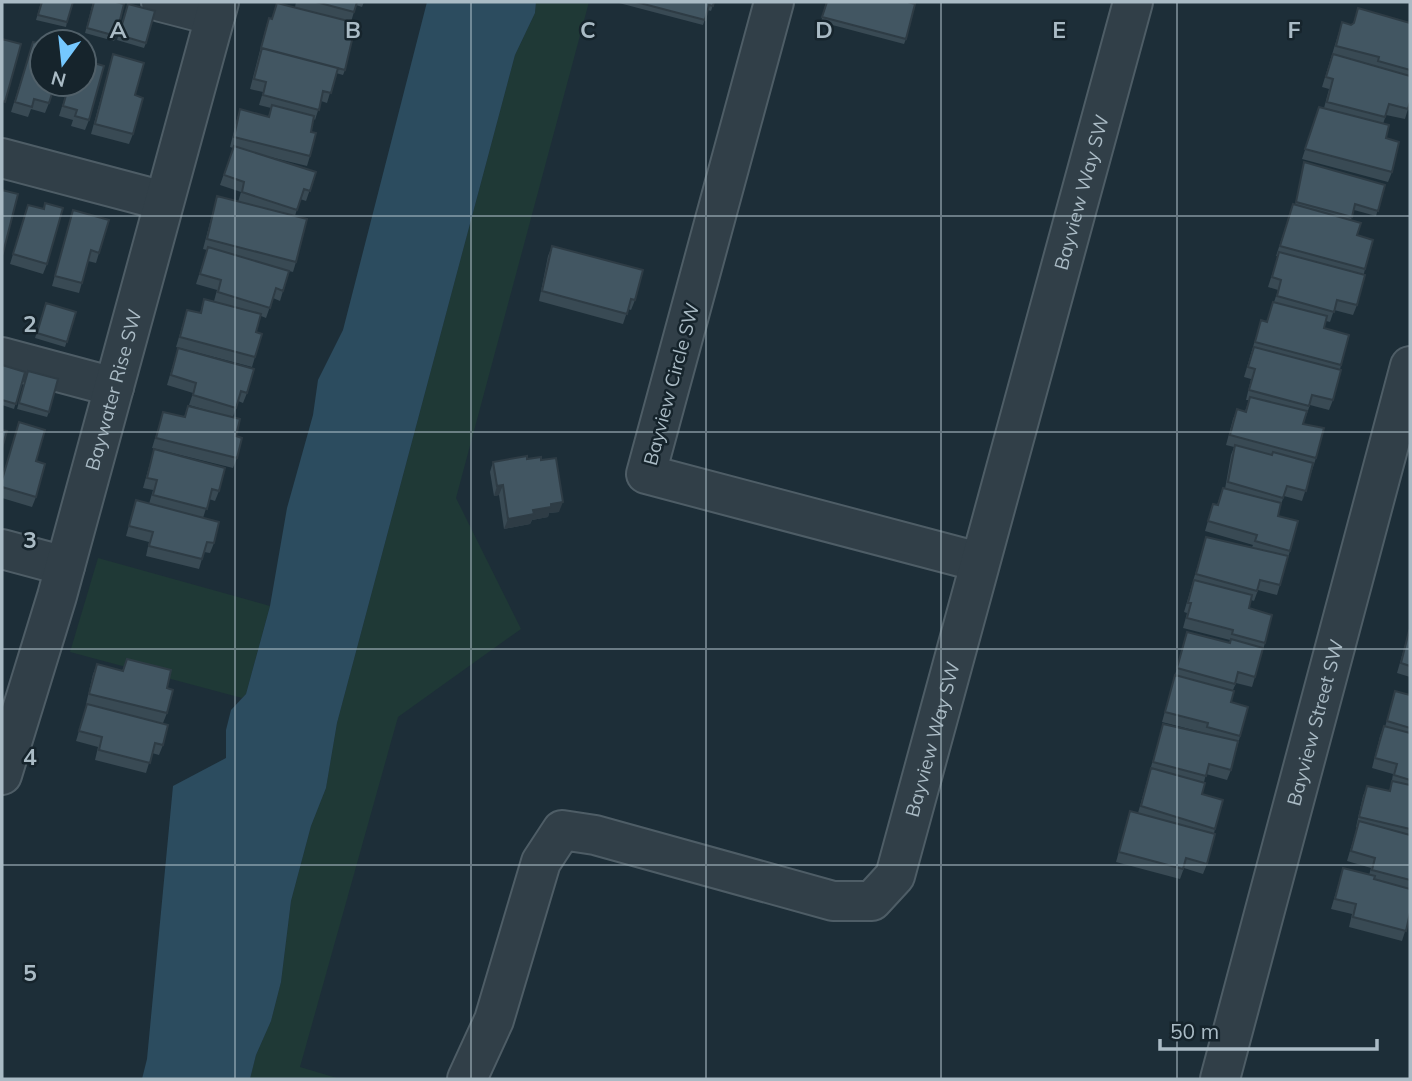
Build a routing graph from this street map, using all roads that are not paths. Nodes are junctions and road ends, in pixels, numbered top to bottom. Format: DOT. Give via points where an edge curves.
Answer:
graph roads {
  1 [pos="162,2"];
  2 [pos="774,2"];
  3 [pos="1133,2"];
  4 [pos="217,9"];
  5 [pos="2,158"];
  6 [pos="164,201"];
  7 [pos="2,357"];
  8 [pos="1410,366"];
  9 [pos="114,387"];
  10 [pos="2,549"];
  11 [pos="979,562"];
  12 [pos="65,566"];
  13 [pos="2,775"];
  14 [pos="467,1079"];
  15 [pos="1220,1079"];
  1 -- 4 [label="street"];
  2 -- 11 [label="street, Bayview Circle SW" via="646,474"];
  3 -- 11 [label="street, Bayview Way SW"];
  4 -- 6 [label="street, Baywater Rise SW"];
  5 -- 6 [label="street"];
  6 -- 9 [label="street, Baywater Rise SW"];
  7 -- 9 [label="street"];
  8 -- 15 [label="street, Bayview Street SW"];
  9 -- 12 [label="street, Baywater Rise SW"];
  10 -- 12 [label="street"];
  11 -- 14 [label="street, Bayview Way SW" via="895,876 872,901 833,901 595,835 562,830 541,862 494,1020"];
  12 -- 13 [label="street, Baywater Rise SW"];
}
